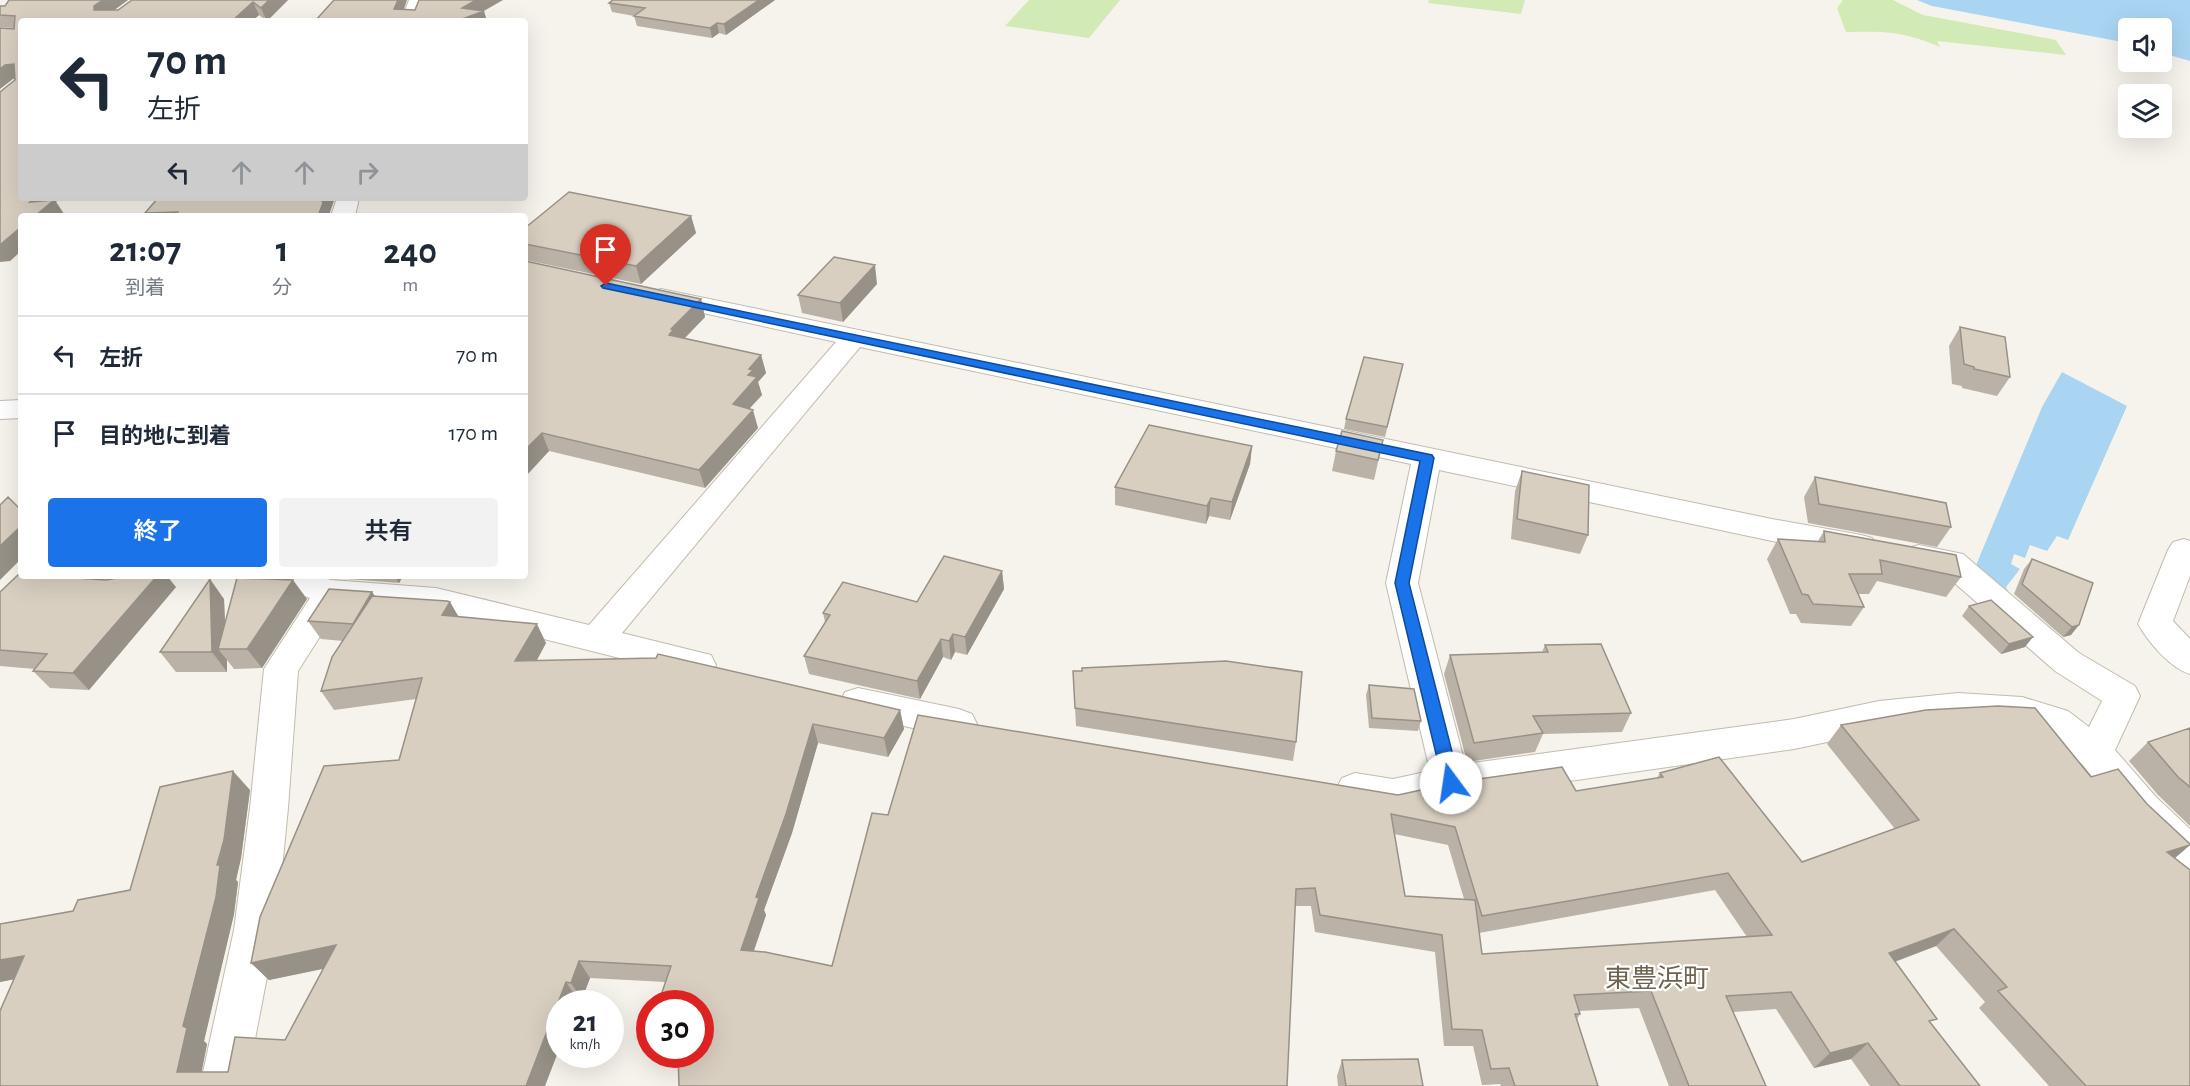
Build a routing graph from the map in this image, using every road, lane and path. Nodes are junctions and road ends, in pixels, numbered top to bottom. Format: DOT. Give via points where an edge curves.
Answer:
graph roads {
  1 [pos="418,0"];
  2 [pos="411,18"];
  3 [pos="640,293"];
  4 [pos="854,337"];
  5 [pos="18,409"];
  6 [pos="0,410"];
  7 [pos="1427,458"];
  8 [pos="2190,553"];
  9 [pos="289,579"];
  10 [pos="331,592"];
  11 [pos="594,641"];
  12 [pos="2190,661"];
  13 [pos="729,672"];
  14 [pos="830,696"];
  15 [pos="995,730"];
  16 [pos="2095,753"];
  17 [pos="1451,783"];
  18 [pos="1324,784"];
  19 [pos="2190,854"];
  20 [pos="223,1086"];
  1 -- 2 [label="street"];
  3 -- 4 [label="street"];
  4 -- 7 [label="street"];
  4 -- 11 [label="street"];
  5 -- 6 [label="street"];
  7 -- 16 [label="street" via="1772,530 1952,562 2067,662 2122,696"];
  7 -- 17 [label="street" via="1402,583"];
  8 -- 12 [label="street" via="2184,550 2155,624"];
  9 -- 10 [label="street"];
  10 -- 11 [label="street" via="436,600"];
  10 -- 20 [label="street" via="282,669 255,930"];
  11 -- 13 [label="street"];
  14 -- 15 [label="street"];
  16 -- 17 [label="street" via="2055,721 2022,711 1958,707"];
  16 -- 19 [label="street" via="2142,809"];
  17 -- 18 [label="street" via="1393,795"];
}
